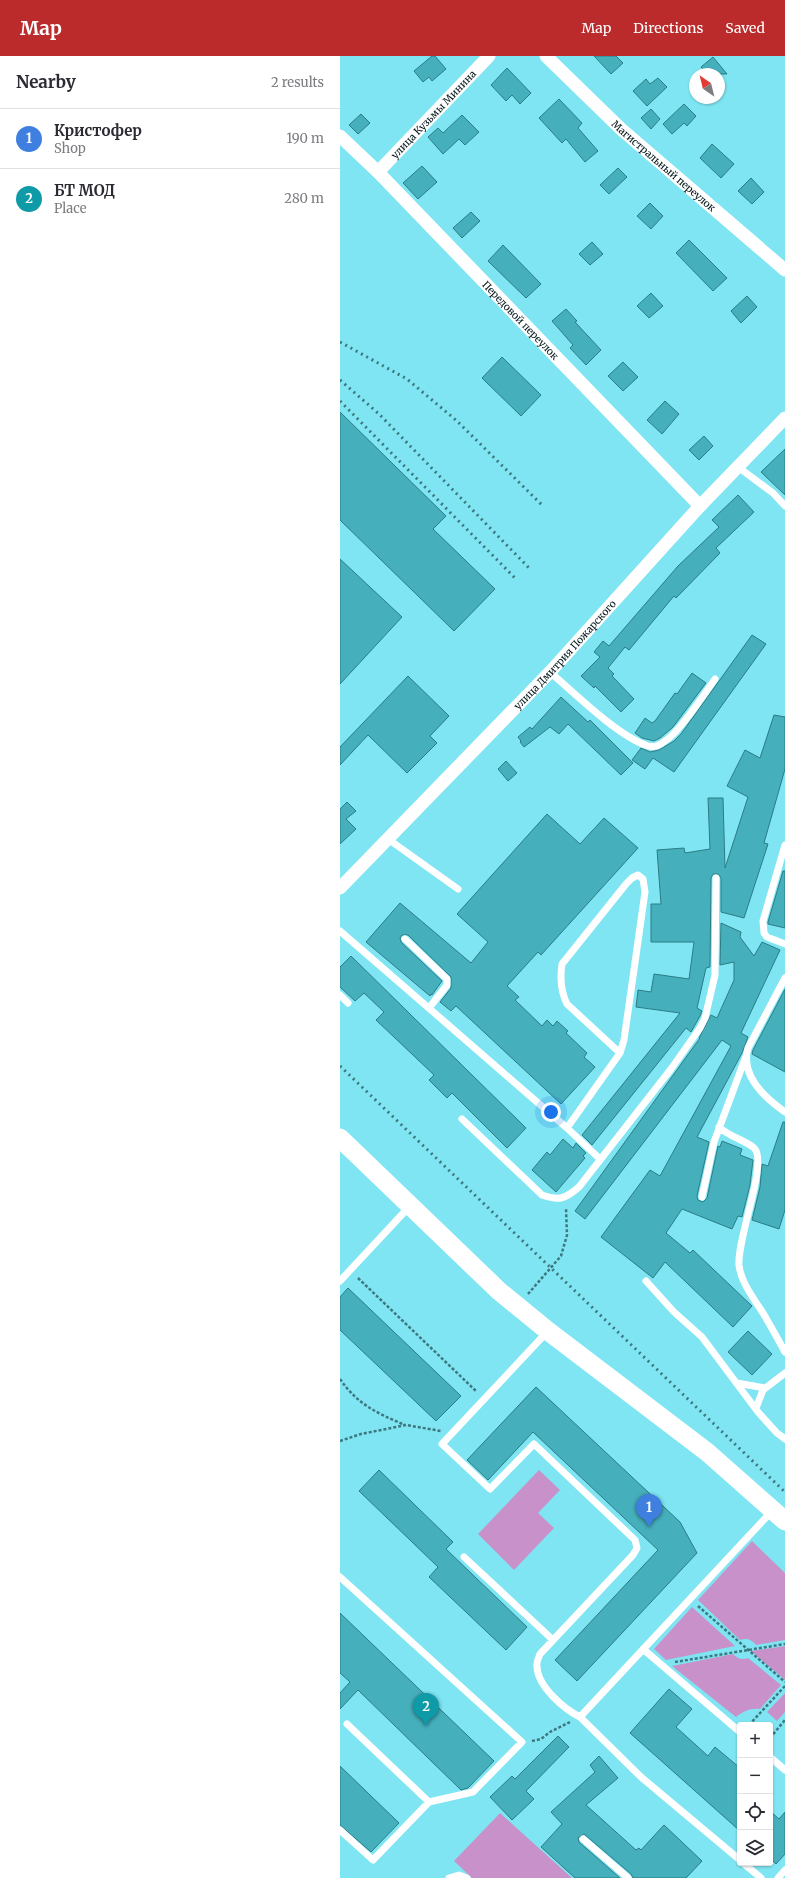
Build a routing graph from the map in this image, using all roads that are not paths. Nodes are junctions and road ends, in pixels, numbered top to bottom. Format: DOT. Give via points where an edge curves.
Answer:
graph roads {
  1 [pos="489,56"];
  2 [pos="546,56"];
  3 [pos="340,136"];
  4 [pos="378,172"];
  5 [pos="785,270"];
  6 [pos="785,418"];
  7 [pos="738,467"];
  8 [pos="700,506"];
  9 [pos="785,506"];
  10 [pos="550,672"];
  11 [pos="715,679"];
  12 [pos="388,839"];
  13 [pos="785,845"];
  14 [pos="716,878"];
  15 [pos="340,888"];
  16 [pos="458,889"];
  17 [pos="340,931"];
  18 [pos="405,939"];
  19 [pos="785,944"];
  20 [pos="785,978"];
  21 [pos="340,995"];
  22 [pos="348,1003"];
  23 [pos="429,1008"];
  24 [pos="620,1053"];
  25 [pos="746,1056"];
  26 [pos="785,1112"];
  27 [pos="462,1119"];
  28 [pos="719,1127"];
  29 [pos="567,1128"];
  30 [pos="340,1138"];
  31 [pos="600,1158"];
  32 [pos="702,1197"];
  33 [pos="409,1207"];
  34 [pos="340,1281"];
  35 [pos="646,1281"];
  36 [pos="548,1331"];
  37 [pos="785,1352"];
  38 [pos="785,1373"];
  39 [pos="737,1383"];
  40 [pos="765,1388"];
  41 [pos="756,1408"];
  42 [pos="785,1439"];
  43 [pos="779,1515"];
  44 [pos="464,1557"];
  45 [pos="340,1577"];
  46 [pos="553,1640"];
  47 [pos="643,1649"];
  48 [pos="580,1716"];
  49 [pos="347,1724"];
  50 [pos="737,1729"];
  51 [pos="771,1758"];
  52 [pos="785,1770"];
  53 [pos="429,1802"];
  54 [pos="340,1830"];
  55 [pos="583,1839"];
  56 [pos="737,1857"];
  57 [pos="747,1866"];
  58 [pos="785,1870"];
  59 [pos="449,1878"];
  60 [pos="467,1878"];
  61 [pos="628,1878"];
  62 [pos="761,1878"];
  63 [pos="778,1878"];
  1 -- 4 [label="street, улица Кузьмы Минина"];
  2 -- 5 [label="street, Магистральный переулок" via="621,129"];
  3 -- 4 [label="street, Передовой переулок"];
  4 -- 8 [label="street, Передовой переулок"];
  6 -- 7 [label="street, улица Дмитрия Пожарского"];
  7 -- 8 [label="street, улица Дмитрия Пожарского"];
  7 -- 9 [label="lane"];
  8 -- 10 [label="street, улица Дмитрия Пожарского"];
  10 -- 11 [label="lane" via="598,713 628,735 649,746 661,744 672,736"];
  10 -- 12 [label="street, улица Дмитрия Пожарского"];
  12 -- 15 [label="street, улица Дмитрия Пожарского"];
  12 -- 16 [label="lane"];
  13 -- 19 [label="lane" via="763,927 767,937"];
  14 -- 31 [label="lane" via="715,975 705,1018 671,1069"];
  17 -- 23 [label="lane"];
  18 -- 23 [label="lane" via="445,976 448,982"];
  20 -- 25 [label="lane"];
  21 -- 22 [label="lane"];
  23 -- 29 [label="lane"];
  24 -- 24 [label="lane" via="645,892 643,878 638,875 626,884 562,964 561,971 567,1004"];
  24 -- 29 [label="lane"];
  25 -- 26 [label="lane" via="753,1079 761,1092"];
  25 -- 28 [label="lane"];
  27 -- 31 [label="lane" via="542,1195 559,1199 571,1194"];
  28 -- 32 [label="lane" via="708,1163"];
  28 -- 37 [label="lane" via="753,1148 758,1155 756,1181 740,1244 739,1267 746,1286"];
  29 -- 31 [label="lane"];
  30 -- 33 [label="main road"];
  33 -- 34 [label="lane"];
  33 -- 36 [label="main road" via="499,1291"];
  35 -- 39 [label="lane" via="674,1312 702,1337"];
  36 -- 43 [label="main road" via="707,1452"];
  36 -- 46 [label="lane" via="442,1444 490,1489 534,1444 635,1540 637,1548 633,1555"];
  38 -- 40 [label="lane"];
  39 -- 40 [label="lane"];
  39 -- 41 [label="lane"];
  40 -- 41 [label="lane"];
  41 -- 42 [label="lane"];
  43 -- 47 [label="lane" via="690,1599"];
  44 -- 46 [label="lane"];
  45 -- 53 [label="lane" via="522,1742 473,1792"];
  46 -- 48 [label="lane" via="540,1654 536,1666 542,1680 558,1702"];
  47 -- 48 [label="lane"];
  47 -- 50 [label="lane"];
  48 -- 56 [label="lane" via="641,1776"];
  49 -- 53 [label="lane"];
  51 -- 52 [label="lane"];
  53 -- 54 [label="lane" via="373,1860"];
  55 -- 61 [label="lane"];
  57 -- 62 [label="lane"];
  58 -- 63 [label="lane"];
  59 -- 60 [label="lane" via="459,1875"];
}
